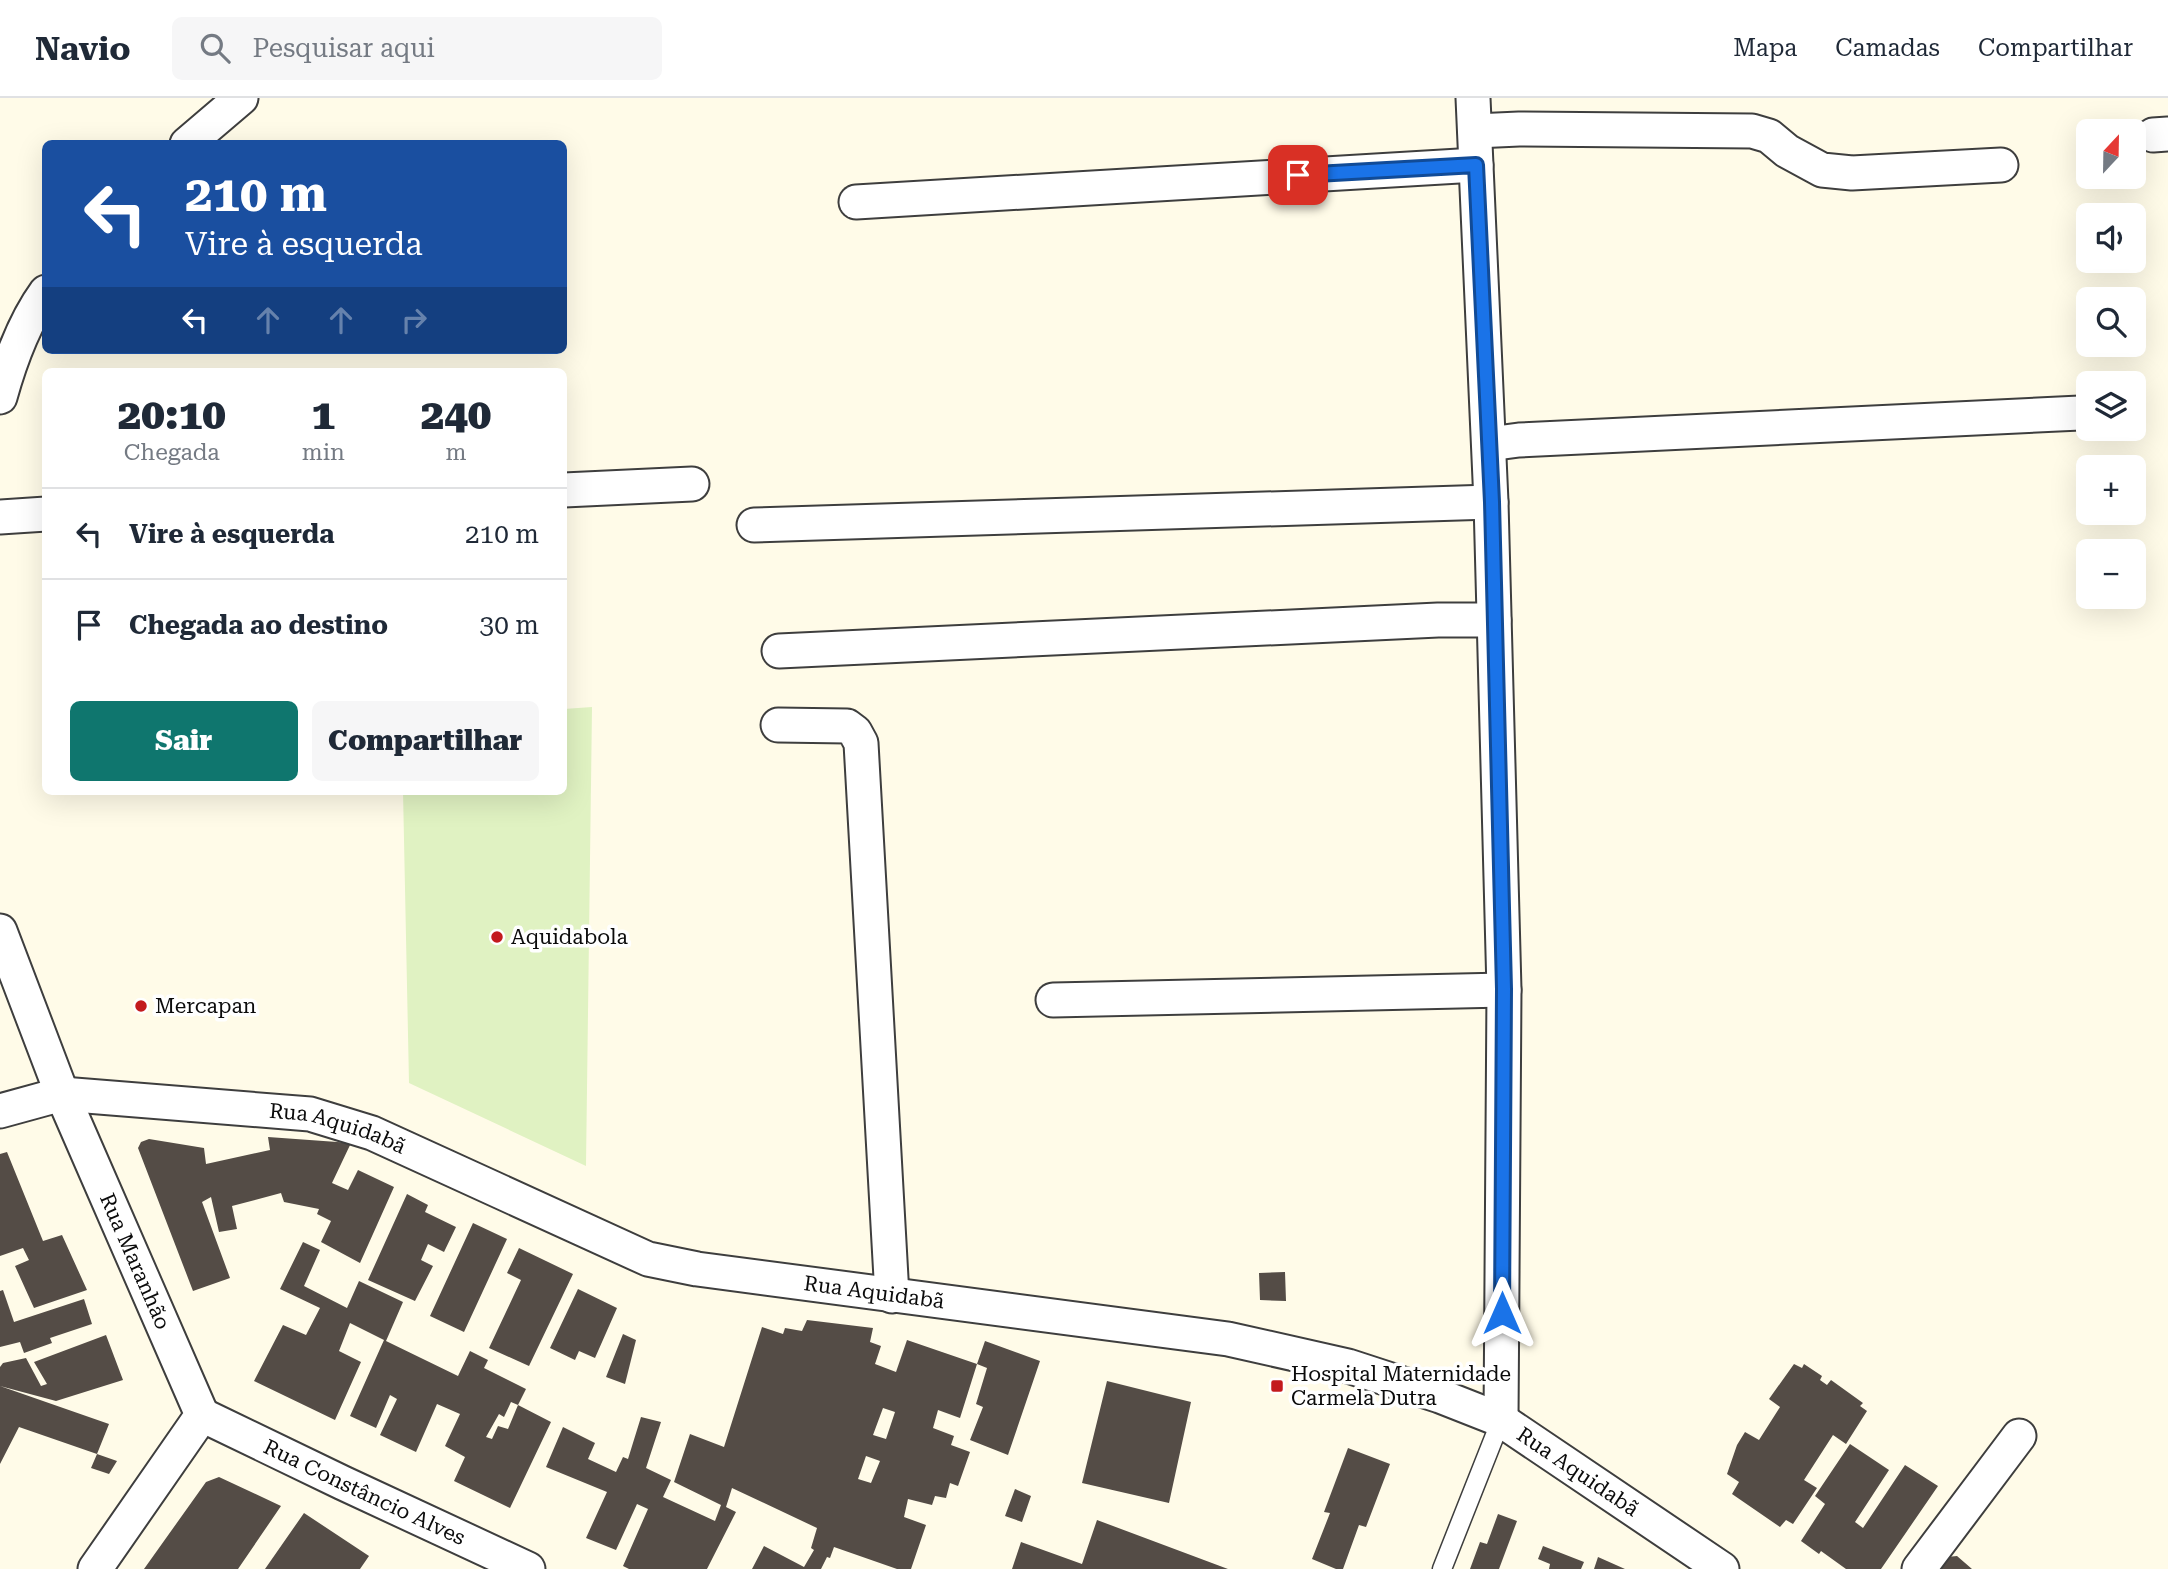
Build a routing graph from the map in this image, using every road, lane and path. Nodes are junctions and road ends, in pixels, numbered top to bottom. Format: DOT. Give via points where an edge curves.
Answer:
graph roads {
  1 [pos="241,98"];
  2 [pos="1473,98"];
  3 [pos="1475,131"];
  4 [pos="192,140"];
  5 [pos="1476,165"];
  6 [pos="2001,165"];
  7 [pos="856,202"];
  8 [pos="42,298"];
  9 [pos="0,397"];
  10 [pos="2076,413"];
  11 [pos="1489,444"];
  12 [pos="692,484"];
  13 [pos="567,490"];
  14 [pos="1492,502"];
  15 [pos="42,514"];
  16 [pos="0,517"];
  17 [pos="754,524"];
  18 [pos="1494,620"];
  19 [pos="779,650"];
  20 [pos="779,725"];
  21 [pos="0,931"];
  22 [pos="1504,989"];
  23 [pos="1054,1000"];
  24 [pos="62,1094"];
  25 [pos="0,1111"];
  26 [pos="892,1296"];
  27 [pos="202,1415"];
  28 [pos="1501,1420"];
  29 [pos="2019,1436"];
  30 [pos="95,1569"];
  31 [pos="528,1569"];
  32 [pos="1442,1569"];
  33 [pos="1722,1569"];
  34 [pos="1919,1569"];
  1 -- 4 [label="street"];
  2 -- 3 [label="street"];
  3 -- 5 [label="street"];
  3 -- 6 [label="street" via="1752,131 1769,136 1822,170 1852,173"];
  5 -- 7 [label="street"];
  5 -- 11 [label="street"];
  8 -- 9 [label="street" via="9,363"];
  10 -- 11 [label="street"];
  11 -- 14 [label="street"];
  12 -- 13 [label="street"];
  14 -- 17 [label="street"];
  14 -- 18 [label="street"];
  15 -- 16 [label="street"];
  18 -- 19 [label="street"];
  18 -- 22 [label="street"];
  20 -- 26 [label="street" via="847,726 861,743"];
  21 -- 24 [label="street, Rua Maranhão"];
  22 -- 23 [label="street"];
  22 -- 28 [label="street"];
  24 -- 25 [label="street, Rua Aquidabã"];
  24 -- 26 [label="street, Rua Aquidabã" via="310,1114 372,1133 648,1259"];
  24 -- 27 [label="street, Rua Maranhão"];
  26 -- 28 [label="street, Rua Aquidabã" via="1228,1339 1348,1366"];
  27 -- 30 [label="street"];
  27 -- 31 [label="street, Rua Constâncio Alves"];
  28 -- 32 [label="lane"];
  28 -- 33 [label="street, Rua Aquidabã"];
  29 -- 34 [label="street"];
}
